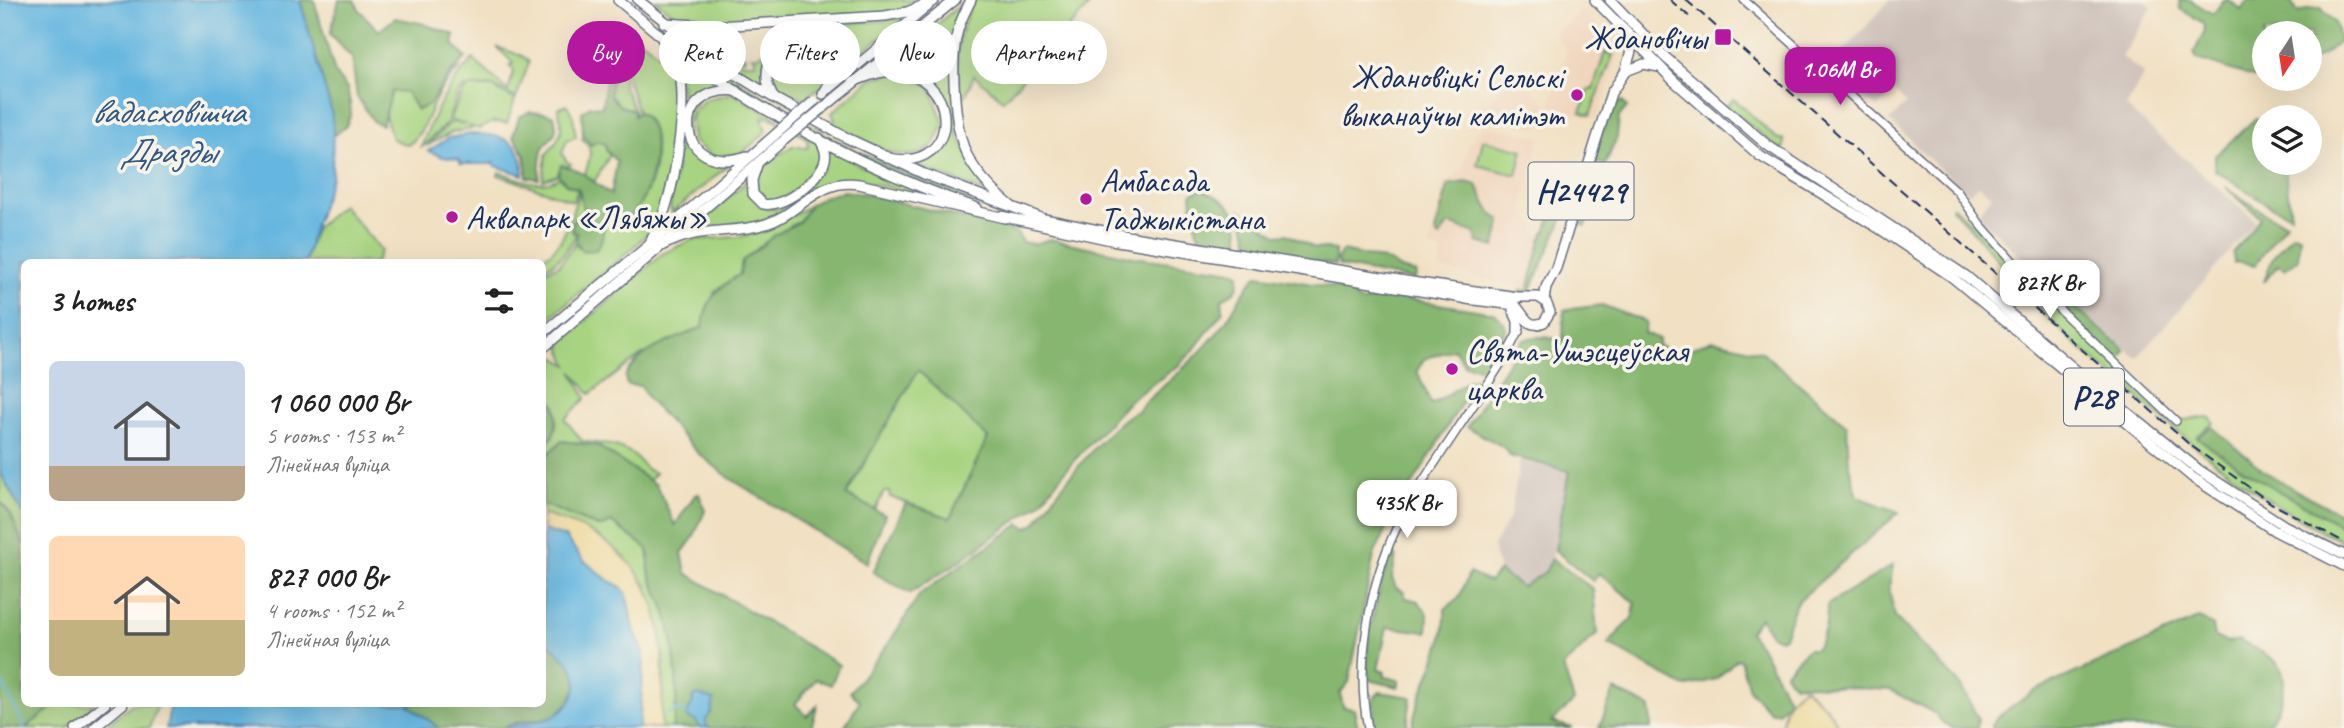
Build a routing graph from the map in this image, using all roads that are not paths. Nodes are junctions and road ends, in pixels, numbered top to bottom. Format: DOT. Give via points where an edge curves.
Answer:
graph roads {
  1 [pos="618,0"];
  2 [pos="638,0"];
  3 [pos="935,0"];
  4 [pos="955,0"];
  5 [pos="971,0"];
  6 [pos="1595,0"];
  7 [pos="1610,0"];
  8 [pos="1744,0"];
  9 [pos="662,21"];
  10 [pos="746,24"];
  11 [pos="1623,32"];
  12 [pos="658,33"];
  13 [pos="1660,68"];
  14 [pos="1625,72"];
  15 [pos="860,76"];
  16 [pos="860,79"];
  17 [pos="746,81"];
  18 [pos="851,84"];
  19 [pos="737,91"];
  20 [pos="823,94"];
  21 [pos="774,98"];
  22 [pos="819,138"];
  23 [pos="756,158"];
  24 [pos="888,158"];
  25 [pos="1011,206"];
  26 [pos="1008,218"];
  27 [pos="652,248"];
  28 [pos="1537,298"];
  29 [pos="1466,299"];
  30 [pos="1522,314"];
  31 [pos="1531,324"];
  32 [pos="546,331"];
  33 [pos="1518,332"];
  34 [pos="546,345"];
  35 [pos="2176,421"];
  36 [pos="2344,555"];
  37 [pos="2344,566"];
  38 [pos="101,707"];
  39 [pos="119,707"];
  40 [pos="75,728"];
  41 [pos="94,728"];
  42 [pos="1368,728"];
  1 -- 12 [label="main road"];
  2 -- 9 [label="main road"];
  3 -- 10 [label="main road" via="885,16"];
  3 -- 20 [label="main road"];
  4 -- 15 [label="main road"];
  5 -- 25 [label="main road" via="955,45 959,133 975,169"];
  6 -- 11 [label="main road, Р28"];
  7 -- 36 [label="main road, Р28" via="1666,58 1767,145 1966,276 2199,470 2285,526"];
  8 -- 35 [label="street" via="1957,191 2035,286"];
  11 -- 13 [label="main road, Р28"];
  11 -- 14 [label="main road, Н24429" via="1631,51"];
  12 -- 19 [label="main road"];
  12 -- 27 [label="main road" via="678,66 682,100 668,200"];
  13 -- 14 [label="main road" via="1644,64"];
  13 -- 37 [label="main road, Р28" via="1760,156 1952,277 2192,477 2275,531"];
  14 -- 28 [label="main road, Н24429" via="1611,93 1556,268"];
  16 -- 24 [label="main road" via="903,72 928,84 941,101 946,123 934,148 907,161"];
  17 -- 21 [label="main road"];
  18 -- 23 [label="main road, bridge" via="784,141"];
  19 -- 22 [label="main road"];
  19 -- 23 [label="main road" via="719,90 705,96 689,117 689,135 695,147 711,158"];
  20 -- 21 [label="main road" via="836,70 834,48 825,37 803,31 780,41 772,53 766,79"];
  20 -- 23 [label="main road, bridge" via="775,134"];
  21 -- 24 [label="main road"];
  22 -- 23 [label="main road" via="826,156 821,169 778,205 763,204 753,194"];
  22 -- 26 [label="main road" via="909,183"];
  23 -- 27 [label="main road"];
  24 -- 25 [label="main road"];
  25 -- 26 [label="main road" via="1013,214"];
  25 -- 28 [label="main road" via="1054,222 1133,237"];
  26 -- 27 [label="main road" via="840,183 822,189 767,224 691,234"];
  26 -- 29 [label="main road"];
  27 -- 32 [label="main road"];
  27 -- 34 [label="main road"];
  28 -- 30 [label="main road, Н24429" via="1525,302"];
  28 -- 31 [label="main road, Н24429" via="1549,310 1547,318"];
  29 -- 30 [label="main road" via="1515,305"];
  29 -- 33 [label="main road" via="1512,310"];
  30 -- 31 [label="main road"];
  30 -- 33 [label="street, Н24429"];
  31 -- 33 [label="street, Н24429"];
  33 -- 42 [label="street, Н24429" via="1394,534 1366,640 1363,684"];
  38 -- 40 [label="main road"];
  39 -- 41 [label="main road"];
}
